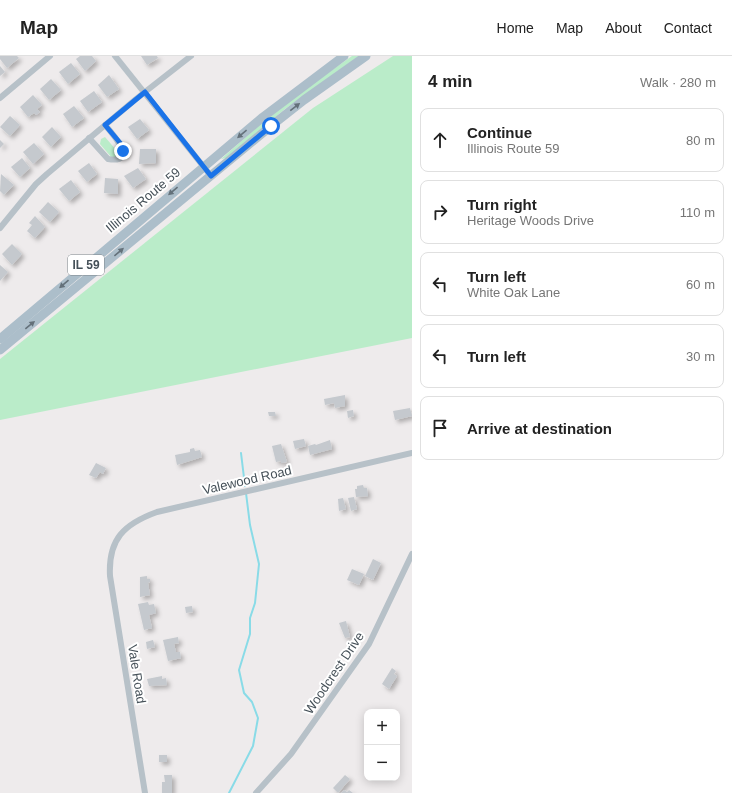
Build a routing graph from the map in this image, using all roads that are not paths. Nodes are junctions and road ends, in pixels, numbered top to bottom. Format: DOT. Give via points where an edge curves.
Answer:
graph roads {
  1 [pos="50,56"];
  2 [pos="115,56"];
  3 [pos="191,56"];
  4 [pos="344,56"];
  5 [pos="366,56"];
  6 [pos="145,92"];
  7 [pos="0,98"];
  8 [pos="105,125"];
  9 [pos="89,138"];
  10 [pos="203,166"];
  11 [pos="211,176"];
  12 [pos="0,228"];
  13 [pos="0,339"];
  14 [pos="0,350"];
  15 [pos="412,453"];
  16 [pos="412,554"];
  17 [pos="110,559"];
  18 [pos="145,793"];
  19 [pos="256,793"];
  1 -- 7 [label="street"];
  2 -- 6 [label="street"];
  3 -- 6 [label="street"];
  4 -- 10 [label="main road, Illinois Route 59 / IL 59, one-way" via="294,92"];
  11 -- 5 [label="main road, Illinois Route 59 / IL 59, one-way" via="304,100"];
  6 -- 8 [label="street"];
  6 -- 10 [label="street"];
  8 -- 9 [label="street"];
  8 -- 9 [label="street" via="121,144 122,156 108,160"];
  9 -- 12 [label="street" via="36,184"];
  10 -- 11 [label="street"];
  10 -- 13 [label="main road, Illinois Route 59 / IL 59, one-way"];
  14 -- 11 [label="main road, Illinois Route 59 / IL 59, one-way"];
  15 -- 17 [label="street, Valewood Road" via="157,512 130,524 116,539"];
  16 -- 19 [label="street, Woodcrest Drive" via="369,644 291,754"];
  17 -- 18 [label="street, Vale Road" via="110,576"];
}
